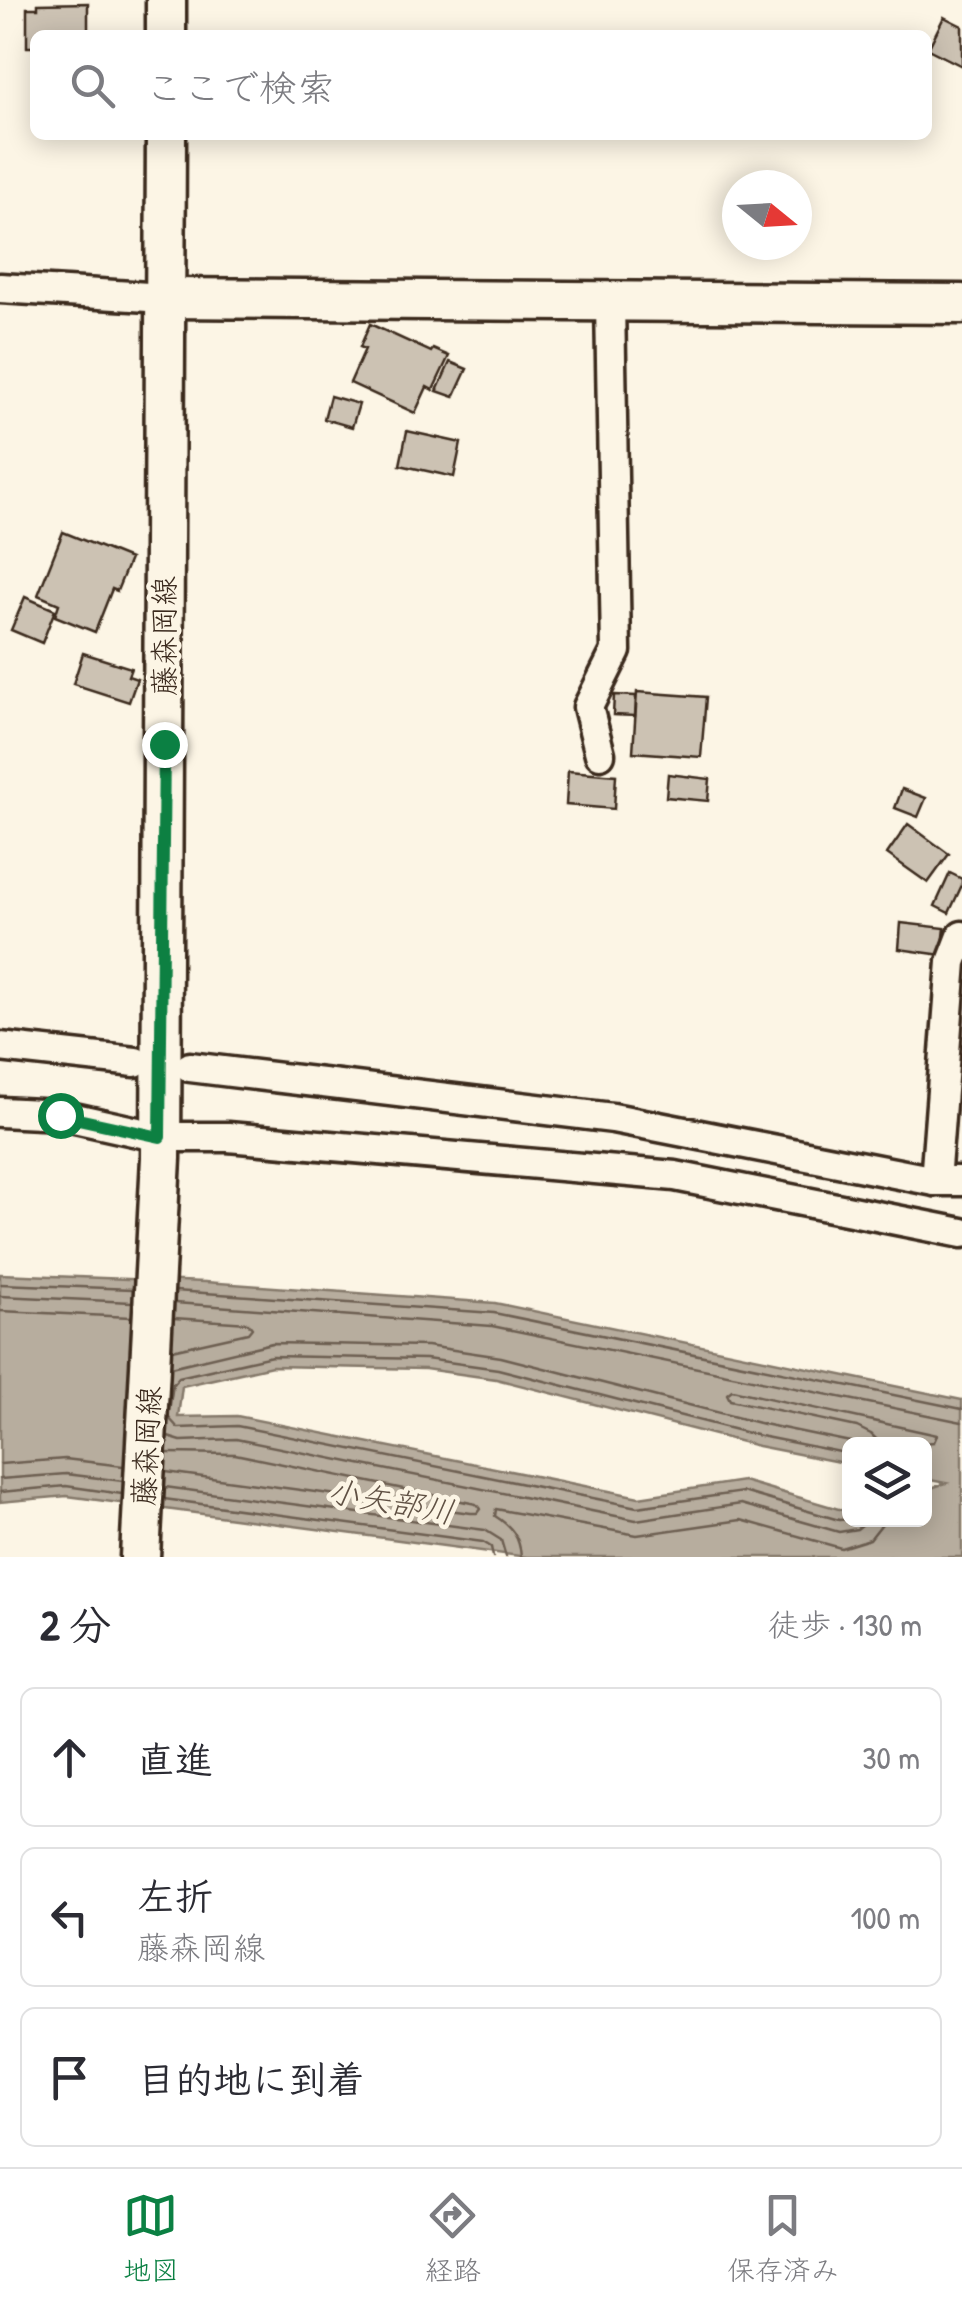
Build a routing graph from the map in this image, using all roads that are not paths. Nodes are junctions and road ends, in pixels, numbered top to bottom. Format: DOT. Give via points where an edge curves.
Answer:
graph roads {
  1 [pos="166,0"];
  2 [pos="166,30"];
  3 [pos="166,140"];
  4 [pos="0,288"];
  5 [pos="164,298"];
  6 [pos="610,302"];
  7 [pos="962,304"];
  8 [pos="600,754"];
  9 [pos="962,936"];
  10 [pos="0,1046"];
  11 [pos="135,1062"];
  12 [pos="190,1067"];
  13 [pos="0,1112"];
  14 [pos="161,1148"];
  15 [pos="948,1181"];
  16 [pos="962,1233"];
  17 [pos="140,1557"];
  1 -- 2 [label="main road"];
  3 -- 5 [label="main road, 藤森岡線"];
  4 -- 5 [label="street"];
  5 -- 6 [label="main road"];
  5 -- 14 [label="main road, 藤森岡線"];
  6 -- 7 [label="main road"];
  6 -- 8 [label="street" via="616,650 588,707"];
  9 -- 15 [label="street" via="952,962"];
  10 -- 11 [label="street"];
  12 -- 15 [label="street" via="613,1118"];
  13 -- 14 [label="street" via="60,1115"];
  14 -- 16 [label="street" via="228,1137 675,1176"];
  14 -- 17 [label="main road, 藤森岡線"];
}
